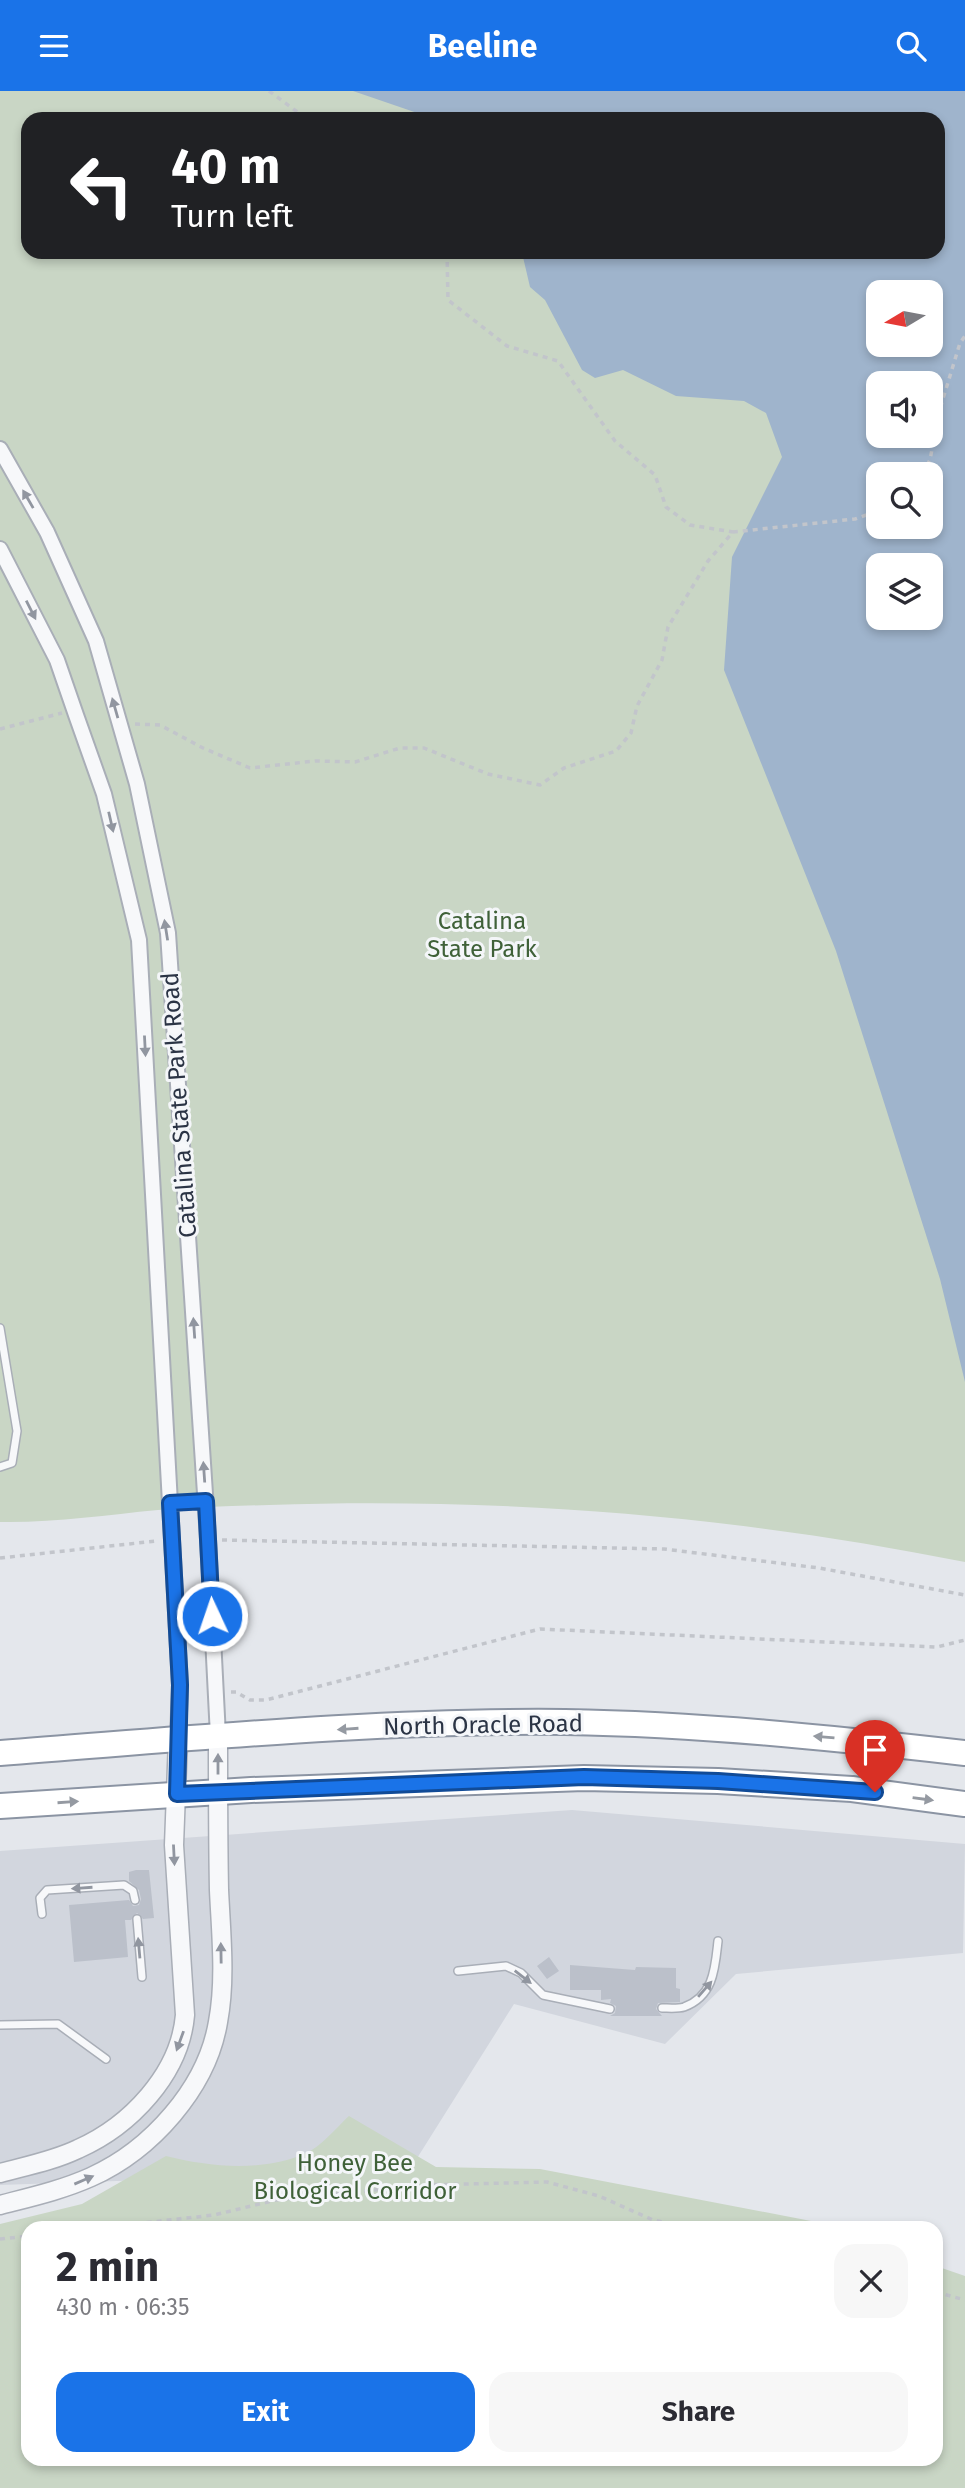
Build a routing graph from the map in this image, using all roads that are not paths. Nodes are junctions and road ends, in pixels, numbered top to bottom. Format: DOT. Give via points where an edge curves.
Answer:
graph roads {
  1 [pos="0,449"];
  2 [pos="0,549"];
  3 [pos="0,1328"];
  4 [pos="0,1467"];
  5 [pos="206,1501"];
  6 [pos="170,1503"];
  7 [pos="218,1736"];
  8 [pos="178,1739"];
  9 [pos="0,1753"];
  10 [pos="965,1753"];
  11 [pos="219,1792"];
  12 [pos="177,1794"];
  13 [pos="965,1804"];
  14 [pos="0,1806"];
  15 [pos="135,1900"];
  16 [pos="42,1914"];
  17 [pos="136,1919"];
  18 [pos="718,1941"];
  19 [pos="458,1971"];
  20 [pos="142,1977"];
  21 [pos="662,2008"];
  22 [pos="610,2009"];
  23 [pos="0,2025"];
  24 [pos="106,2059"];
  25 [pos="0,2173"];
  26 [pos="0,2205"];
  5 -- 1 [label="street, Catalina State Park Road, one-way" via="168,933 137,785 96,641 47,532"];
  2 -- 6 [label="street, Catalina State Park Road, one-way" via="57,660 104,795 139,940"];
  3 -- 4 [label="lane" via="17,1431 12,1462"];
  5 -- 6 [label="lane"];
  5 -- 7 [label="street, Catalina State Park Road"];
  6 -- 8 [label="street, Catalina State Park Road" via="180,1685"];
  7 -- 8 [label="highway, North Oracle Road"];
  10 -- 7 [label="highway, North Oracle Road, one-way" via="722,1729 564,1722"];
  11 -- 7 [label="street, Catalina State Park Road, one-way"];
  8 -- 9 [label="highway, North Oracle Road"];
  8 -- 12 [label="street"];
  11 -- 12 [label="highway"];
  11 -- 13 [label="highway, one-way" via="584,1777 852,1789"];
  26 -- 11 [label="street, Catalina State Park Road, one-way" via="71,2185 113,2165 148,2139 173,2112 204,2066 214,2042 221,1990"];
  14 -- 12 [label="highway, one-way"];
  12 -- 25 [label="street, one-way" via="174,1845 185,2015 178,2049 151,2093 111,2131 68,2153"];
  15 -- 16 [label="lane, one-way" via="133,1891 124,1885 47,1890 40,1898"];
  20 -- 17 [label="lane, one-way"];
  21 -- 18 [label="lane, one-way" via="683,2008 701,1995 715,1978"];
  19 -- 22 [label="lane, one-way" via="506,1966 521,1973 543,1996"];
  23 -- 24 [label="lane" via="58,2024"];
}
